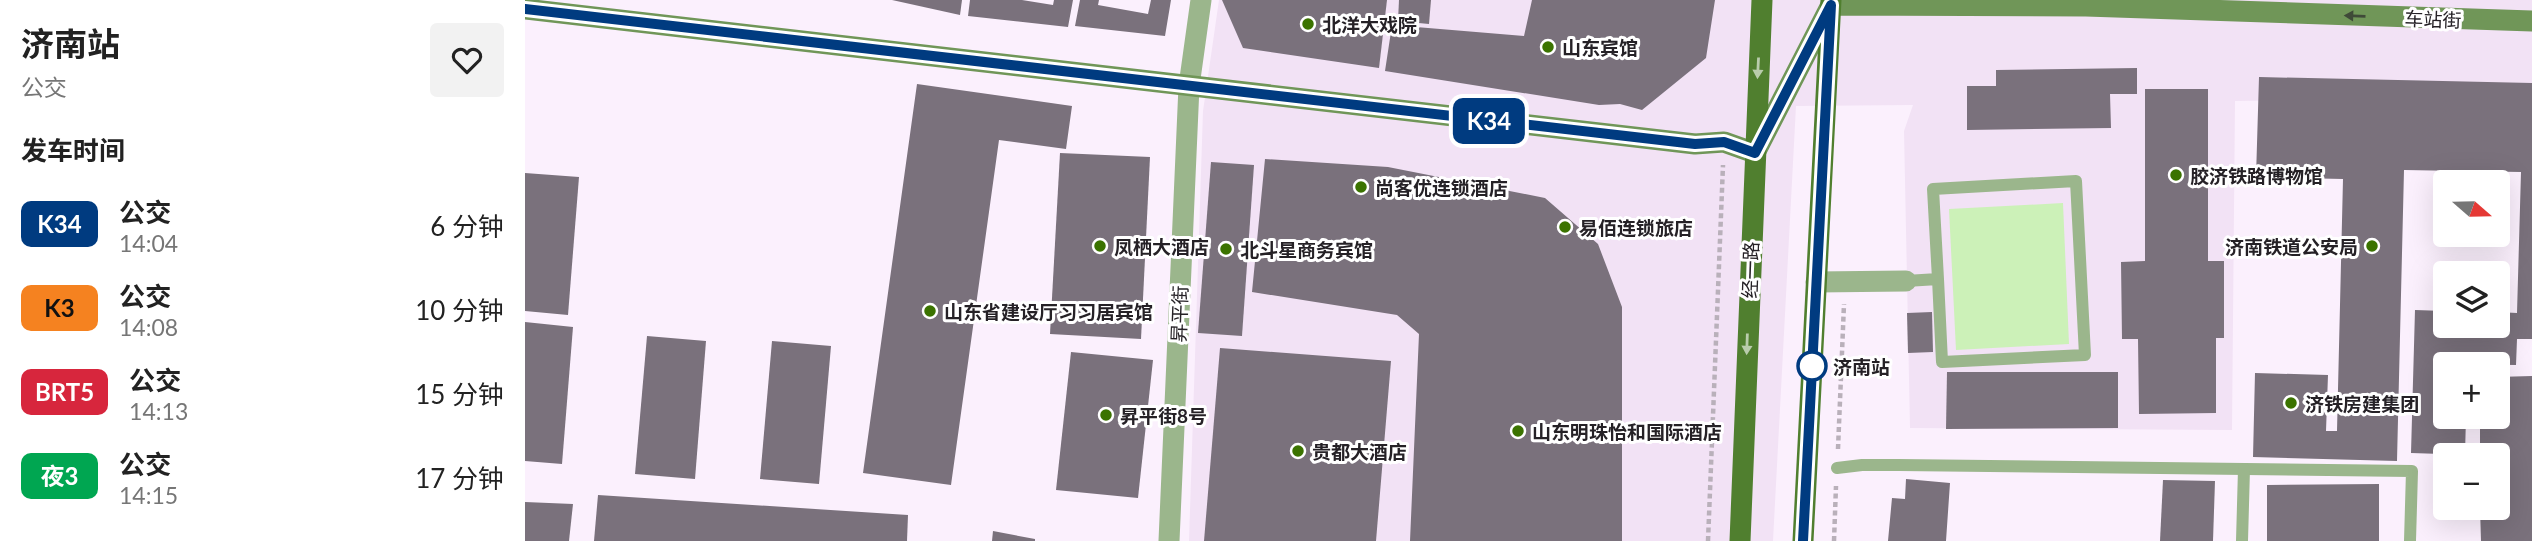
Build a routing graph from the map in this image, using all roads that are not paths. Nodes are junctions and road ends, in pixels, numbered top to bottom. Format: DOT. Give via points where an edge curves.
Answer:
graph roads {
  1 [pos="1201,0"];
  2 [pos="1762,0"];
  3 [pos="1831,3"];
  4 [pos="525,9"];
  5 [pos="2532,22"];
  6 [pos="1189,86"];
  7 [pos="1755,153"];
  8 [pos="1938,279"];
  9 [pos="1906,281"];
  10 [pos="1816,282"];
  11 [pos="1837,468"];
  12 [pos="2244,469"];
  13 [pos="1169,541"];
  14 [pos="1740,541"];
  15 [pos="1803,541"];
  16 [pos="2242,541"];
  17 [pos="2410,541"];
  1 -- 6 [label="street, 昇平街"];
  2 -- 7 [label="main road, 经一路, one-way"];
  5 -- 3 [label="street, 车站街, one-way" via="2085,6"];
  3 -- 7 [label="street"];
  3 -- 10 [label="main road"];
  4 -- 6 [label="street"];
  6 -- 7 [label="street" via="1695,144 1724,142"];
  6 -- 13 [label="street, 昇平街"];
  7 -- 14 [label="main road, 经一路, one-way"];
  8 -- 8 [label="lane" via="1942,362 2085,355 2076,181 1933,189"];
  8 -- 9 [label="lane"];
  9 -- 10 [label="street"];
  10 -- 15 [label="main road"];
  11 -- 12 [label="lane"];
  12 -- 16 [label="lane"];
  12 -- 17 [label="lane" via="2412,471"];
}
